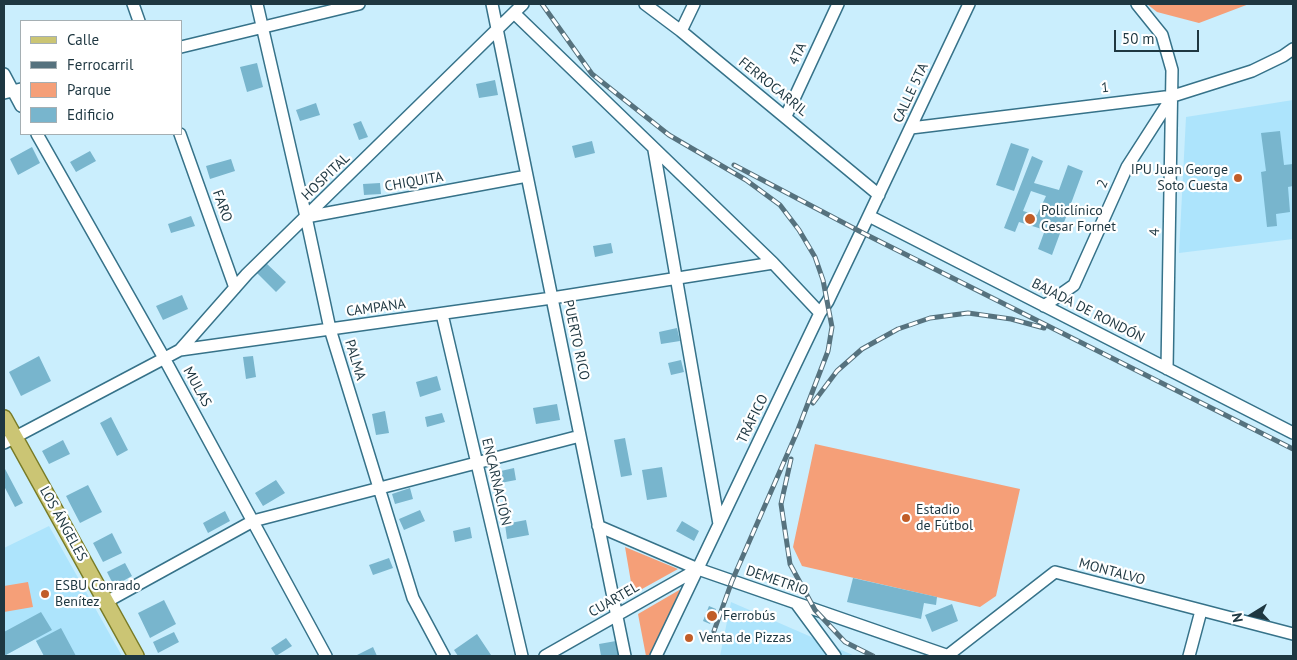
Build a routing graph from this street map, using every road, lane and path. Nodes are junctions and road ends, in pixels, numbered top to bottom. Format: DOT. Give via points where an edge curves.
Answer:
graph roads {
  1 [pos="133,4"];
  2 [pos="257,4"];
  3 [pos="359,4"];
  4 [pos="492,4"];
  5 [pos="523,4"];
  6 [pos="645,4"];
  7 [pos="694,4"];
  8 [pos="838,4"];
  9 [pos="970,4"];
  10 [pos="1137,4"];
  11 [pos="514,12"];
  12 [pos="140,20"];
  13 [pos="262,27"];
  14 [pos="498,30"];
  15 [pos="681,31"];
  16 [pos="182,47"];
  17 [pos="1293,49"];
  18 [pos="4,74"];
  19 [pos="13,91"];
  20 [pos="1172,96"];
  21 [pos="20,104"];
  22 [pos="786,116"];
  23 [pos="911,128"];
  24 [pos="38,135"];
  25 [pos="180,135"];
  26 [pos="654,150"];
  27 [pos="528,176"];
  28 [pos="879,195"];
  29 [pos="869,216"];
  30 [pos="306,217"];
  31 [pos="773,263"];
  32 [pos="677,278"];
  33 [pos="235,288"];
  34 [pos="552,298"];
  35 [pos="1044,306"];
  36 [pos="820,313"];
  37 [pos="442,314"];
  38 [pos="330,329"];
  39 [pos="180,350"];
  40 [pos="164,358"];
  41 [pos="1167,369"];
  42 [pos="4,418"];
  43 [pos="1293,433"];
  44 [pos="580,436"];
  45 [pos="9,440"];
  46 [pos="476,463"];
  47 [pos="379,488"];
  48 [pos="253,521"];
  49 [pos="719,524"];
  50 [pos="598,526"];
  51 [pos="698,569"];
  52 [pos="106,602"];
  53 [pos="796,603"];
  54 [pos="1200,610"];
  55 [pos="617,615"];
  56 [pos="1293,634"];
  57 [pos="136,656"];
  58 [pos="326,656"];
  59 [pos="444,656"];
  60 [pos="522,656"];
  61 [pos="545,656"];
  62 [pos="625,656"];
  63 [pos="656,656"];
  64 [pos="835,656"];
  65 [pos="948,656"];
  66 [pos="1189,656"];
  1 -- 12 [label="street"];
  2 -- 13 [label="street, PALMA"];
  3 -- 13 [label="street"];
  4 -- 14 [label="street, PUERTO RICO"];
  5 -- 11 [label="street"];
  6 -- 15 [label="street, FERROCARRIL"];
  7 -- 15 [label="street"];
  8 -- 22 [label="street, 4TA"];
  9 -- 23 [label="street, CALLE 5TA"];
  10 -- 20 [label="street, 4" via="1162,35 1172,70"];
  11 -- 14 [label="street"];
  11 -- 26 [label="street"];
  13 -- 16 [label="street"];
  13 -- 30 [label="street, PALMA"];
  14 -- 27 [label="street, PUERTO RICO"];
  14 -- 30 [label="street, HOSPITAL"];
  15 -- 22 [label="street, FERROCARRIL"];
  17 -- 20 [label="street, 1" via="1252,71"];
  18 -- 19 [label="street"];
  19 -- 21 [label="street"];
  20 -- 23 [label="street, 1"];
  20 -- 35 [label="street, 2" via="1127,167 1074,285"];
  20 -- 41 [label="street, 4"];
  22 -- 28 [label="street, FERROCARRIL"];
  23 -- 28 [label="street, CALLE 5TA"];
  24 -- 40 [label="street, MULAS"];
  25 -- 33 [label="street, FARO"];
  26 -- 31 [label="street"];
  26 -- 32 [label="street"];
  27 -- 30 [label="street, CHIQUITA"];
  27 -- 34 [label="street, PUERTO RICO"];
  28 -- 29 [label="street, TRÁFICO"];
  29 -- 35 [label="street, BAJADA DE RONDÓN"];
  29 -- 36 [label="street, TRÁFICO"];
  30 -- 33 [label="street, HOSPITAL"];
  30 -- 38 [label="street, PALMA"];
  31 -- 32 [label="street, CAMPANA"];
  31 -- 36 [label="street"];
  32 -- 34 [label="street, CAMPANA"];
  32 -- 49 [label="street"];
  33 -- 39 [label="street, HOSPITAL"];
  34 -- 37 [label="street, CAMPANA"];
  34 -- 44 [label="street, PUERTO RICO"];
  35 -- 41 [label="street, BAJADA DE RONDÓN"];
  36 -- 49 [label="street, TRÁFICO"];
  37 -- 38 [label="street, CAMPANA"];
  37 -- 46 [label="street, ENCARNACIÓN"];
  38 -- 39 [label="street, CAMPANA"];
  38 -- 47 [label="street, PALMA"];
  39 -- 40 [label="street, CAMPANA"];
  40 -- 45 [label="street, CAMPANA"];
  40 -- 48 [label="street, MULAS"];
  41 -- 43 [label="street, BAJADA DE RONDÓN"];
  42 -- 45 [label="main road, LOS ÁNGELES"];
  44 -- 46 [label="street"];
  44 -- 50 [label="street, PUERTO RICO"];
  45 -- 52 [label="main road, LOS ÁNGELES"];
  46 -- 47 [label="street"];
  46 -- 60 [label="street, ENCARNACIÓN"];
  47 -- 48 [label="street"];
  47 -- 59 [label="street, PALMA" via="413,598"];
  48 -- 52 [label="street"];
  48 -- 58 [label="street, MULAS"];
  49 -- 51 [label="street, TRÁFICO"];
  50 -- 51 [label="street, DEMETRIO"];
  50 -- 55 [label="street, PUERTO RICO"];
  51 -- 53 [label="street, DEMETRIO"];
  51 -- 55 [label="street, CUARTEL"];
  51 -- 63 [label="street, TRÁFICO"];
  52 -- 57 [label="main road, LOS ÁNGELES"];
  53 -- 64 [label="street"];
  53 -- 65 [label="street, DEMETRIO"];
  54 -- 56 [label="street, MONTALVO"];
  54 -- 65 [label="street, MONTALVO" via="1055,572"];
  54 -- 66 [label="street"];
  55 -- 61 [label="street, CUARTEL"];
  55 -- 62 [label="street, PUERTO RICO"];
}
